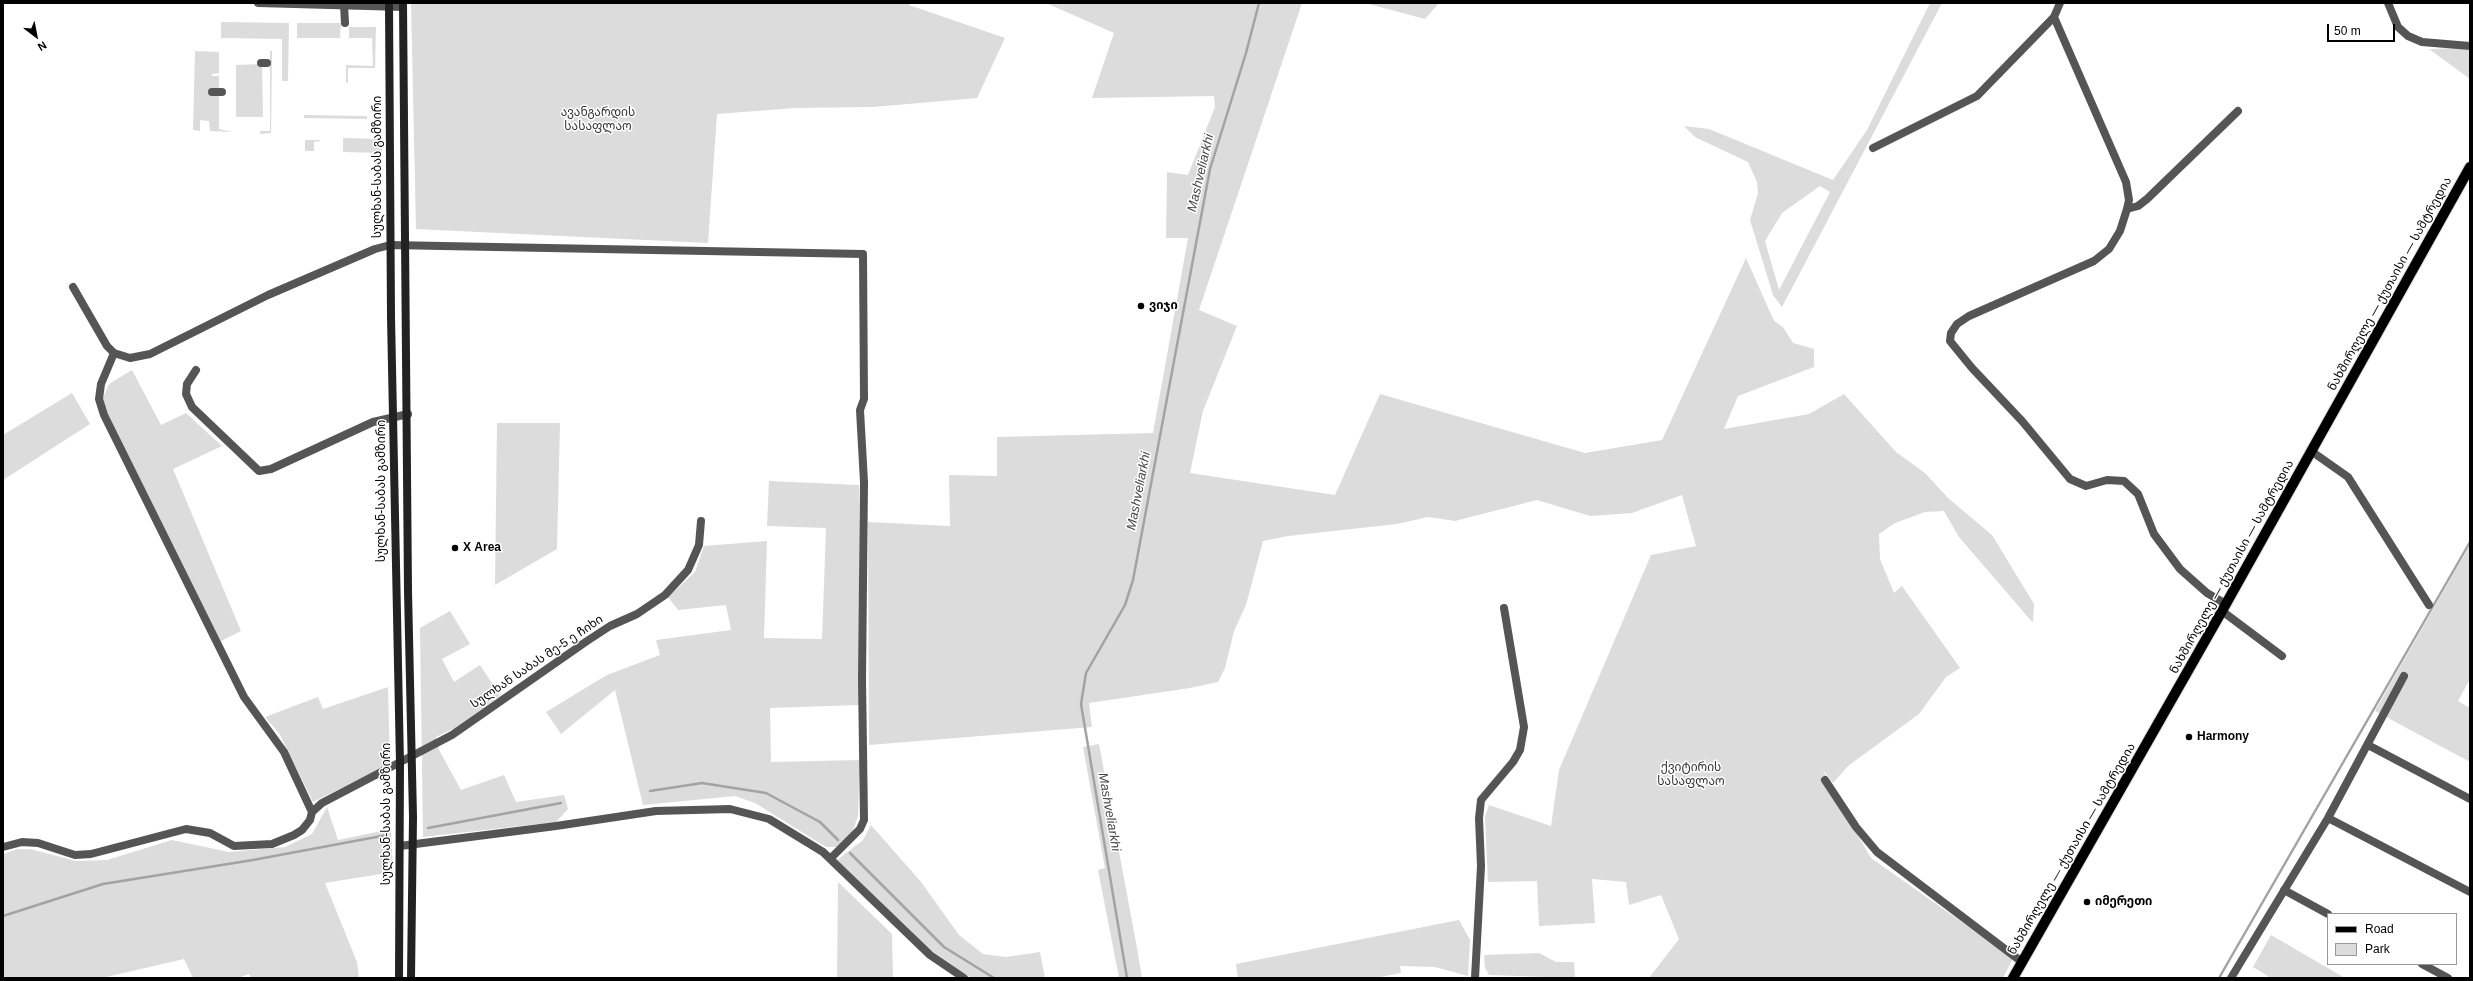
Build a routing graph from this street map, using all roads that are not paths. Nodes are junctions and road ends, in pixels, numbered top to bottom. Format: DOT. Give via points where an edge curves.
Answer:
graph roads {
  1 [pos="258,3"];
  2 [pos="2060,3"];
  3 [pos="2388,3"];
  4 [pos="389,5"];
  5 [pos="403,5"];
  6 [pos="344,6"];
  7 [pos="2054,17"];
  8 [pos="345,22"];
  9 [pos="2470,46"];
  10 [pos="212,92"];
  11 [pos="222,92"];
  12 [pos="2238,111"];
  13 [pos="1873,148"];
  14 [pos="2470,167"];
  15 [pos="2127,208"];
  16 [pos="390,245"];
  17 [pos="406,246"];
  18 [pos="73,287"];
  19 [pos="114,353"];
  20 [pos="196,370"];
  21 [pos="408,414"];
  22 [pos="394,416"];
  23 [pos="2311,451"];
  24 [pos="701,522"];
  25 [pos="2429,605"];
  26 [pos="1504,608"];
  27 [pos="2224,608"];
  28 [pos="2282,656"];
  29 [pos="2404,676"];
  30 [pos="2368,745"];
  31 [pos="412,754"];
  32 [pos="400,763"];
  33 [pos="1825,780"];
  34 [pos="2470,799"];
  35 [pos="312,812"];
  36 [pos="2328,818"];
  37 [pos="413,844"];
  38 [pos="400,846"];
  39 [pos="3,847"];
  40 [pos="831,858"];
  41 [pos="2284,890"];
  42 [pos="2470,892"];
  43 [pos="2327,913"];
  44 [pos="2022,962"];
  45 [pos="2424,965"];
  46 [pos="399,978"];
  47 [pos="411,978"];
  48 [pos="964,978"];
  49 [pos="1475,978"];
  50 [pos="2013,978"];
  51 [pos="2231,978"];
  52 [pos="2448,978"];
  1 -- 6 [label="street"];
  2 -- 7 [label="street"];
  3 -- 9 [label="street" via="2396,23 2408,36 2422,42"];
  4 -- 5 [label="street"];
  4 -- 6 [label="street"];
  4 -- 16 [label="main road, სულხან-საბას გამზირი"];
  5 -- 17 [label="main road, სულხან-საბას გამზირი"];
  6 -- 8 [label="street"];
  7 -- 13 [label="street" via="1977,96"];
  7 -- 15 [label="street" via="2126,182 2129,200"];
  10 -- 11 [label="street"];
  12 -- 15 [label="street" via="2147,200 2138,206"];
  14 -- 23 [label="main road, ნახშირღელე — ქუთაისი — სამტრედია"];
  15 -- 27 [label="street" via="2120,231 2109,248 2094,261 1969,316 1957,324 1951,333 1950,341 2070,479 2086,486 2107,480 2124,482 2138,494 2154,534 2180,569"];
  16 -- 17 [label="street"];
  16 -- 19 [label="street" via="374,249 268,295 150,354 130,358"];
  16 -- 22 [label="main road, სულხან-საბას გამზირი"];
  17 -- 21 [label="main road, სულხან-საბას გამზირი"];
  17 -- 40 [label="street" via="863,254 864,399 860,410 864,482 864,820 860,829"];
  18 -- 19 [label="street" via="107,346"];
  19 -- 35 [label="street" via="101,384 99,399 104,415 244,697 284,752"];
  20 -- 22 [label="street" via="187,384 186,394 192,407 259,471 271,469 373,422"];
  21 -- 22 [label="street"];
  21 -- 31 [label="main road, სულხან-საბას გამზირი"];
  22 -- 32 [label="main road, სულხან-საბას გამზირი"];
  23 -- 25 [label="street" via="2348,477"];
  23 -- 27 [label="main road, ნახშირღელე — ქუთაისი — სამტრედია"];
  24 -- 31 [label="street, სულხან საბას მე-5 ე ჩიხი" via="699,545 688,570 665,595 637,614 587,641 452,735"];
  26 -- 49 [label="street" via="1524,727 1520,750 1513,762 1481,800"];
  27 -- 28 [label="street"];
  27 -- 44 [label="main road, ნახშირღელე — ქუთაისი — სამტრედია"];
  29 -- 30 [label="street"];
  30 -- 34 [label="street"];
  30 -- 36 [label="street"];
  31 -- 32 [label="street, სულხან საბას მე-5 ე ჩიხი"];
  31 -- 37 [label="main road, სულხან-საბას გამზირი"];
  32 -- 35 [label="street, სულხან საბას მე-5 ე ჩიხი" via="322,803"];
  32 -- 38 [label="main road, სულხან-საბას გამზირი"];
  33 -- 44 [label="street" via="1856,828 1877,852"];
  35 -- 39 [label="street" via="310,820 302,830 272,844 234,846 210,833 186,829 91,854 75,855 38,843 22,842"];
  36 -- 41 [label="street"];
  36 -- 42 [label="street"];
  37 -- 38 [label="street"];
  37 -- 40 [label="street" via="656,811 730,809 769,819"];
  37 -- 47 [label="main road, სულხან-საბას გამზირი"];
  38 -- 46 [label="main road, სულხან-საბას გამზირი"];
  40 -- 48 [label="street" via="930,955"];
  41 -- 43 [label="street"];
  41 -- 51 [label="street"];
  44 -- 50 [label="main road, ნახშირღელე — ქუთაისი — სამტრედია"];
  45 -- 52 [label="street"];
}
